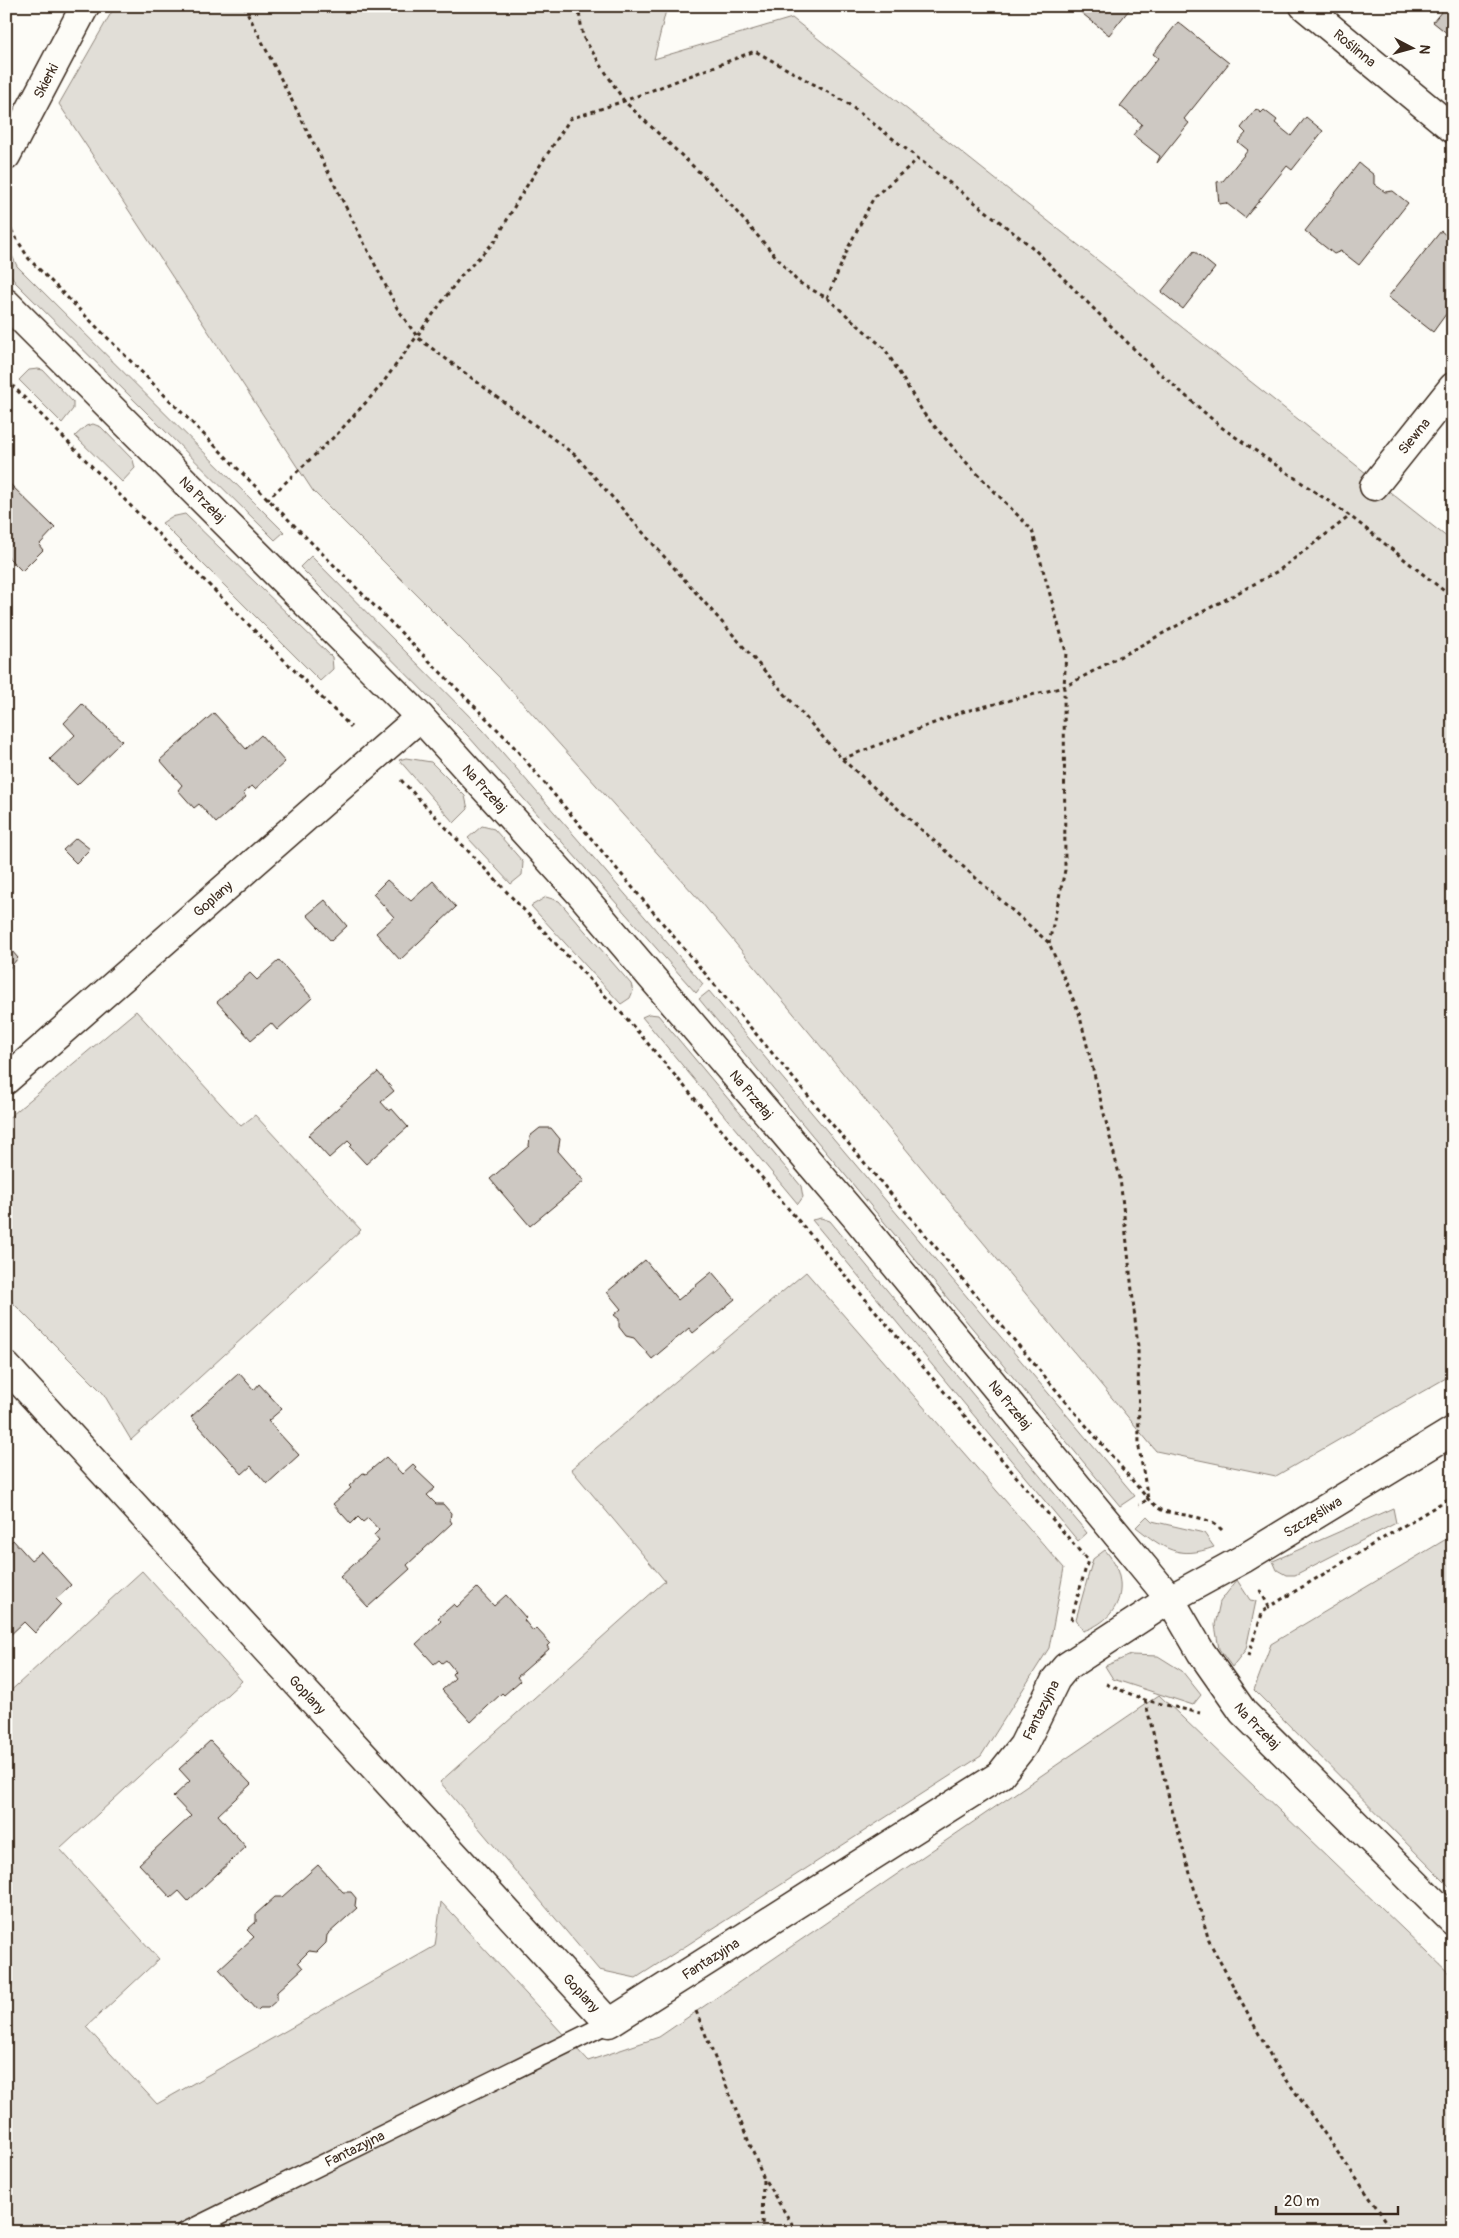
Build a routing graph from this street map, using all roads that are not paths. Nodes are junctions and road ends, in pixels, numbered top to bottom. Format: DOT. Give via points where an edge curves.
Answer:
graph roads {
  1 [pos="85,6"];
  2 [pos="1304,6"];
  3 [pos="1453,129"];
  4 [pos="6,156"];
  5 [pos="6,303"];
  6 [pos="1453,387"];
  7 [pos="1374,486"];
  8 [pos="420,717"];
  9 [pos="6,1080"];
  10 [pos="6,1366"];
  11 [pos="1453,1431"];
  12 [pos="1170,1599"];
  13 [pos="1453,1921"];
  14 [pos="609,2023"];
  15 [pos="185,2232"];
  1 -- 4 [label="street, Skierki"];
  2 -- 3 [label="street, Roślinna"];
  5 -- 8 [label="street, Na Przełaj"];
  6 -- 7 [label="street, Siewna"];
  8 -- 9 [label="street, Goplany"];
  8 -- 12 [label="street, Na Przełaj" via="579,892 836,1194"];
  10 -- 14 [label="street, Goplany"];
  11 -- 12 [label="street, Szczęśliwa" via="1243,1559"];
  12 -- 13 [label="street, Na Przełaj" via="1200,1652 1243,1712"];
  12 -- 14 [label="street, Fantazyjna" via="1066,1667 1056,1678 1023,1746 1000,1775"];
  14 -- 15 [label="lane, Fantazyjna"];
}
